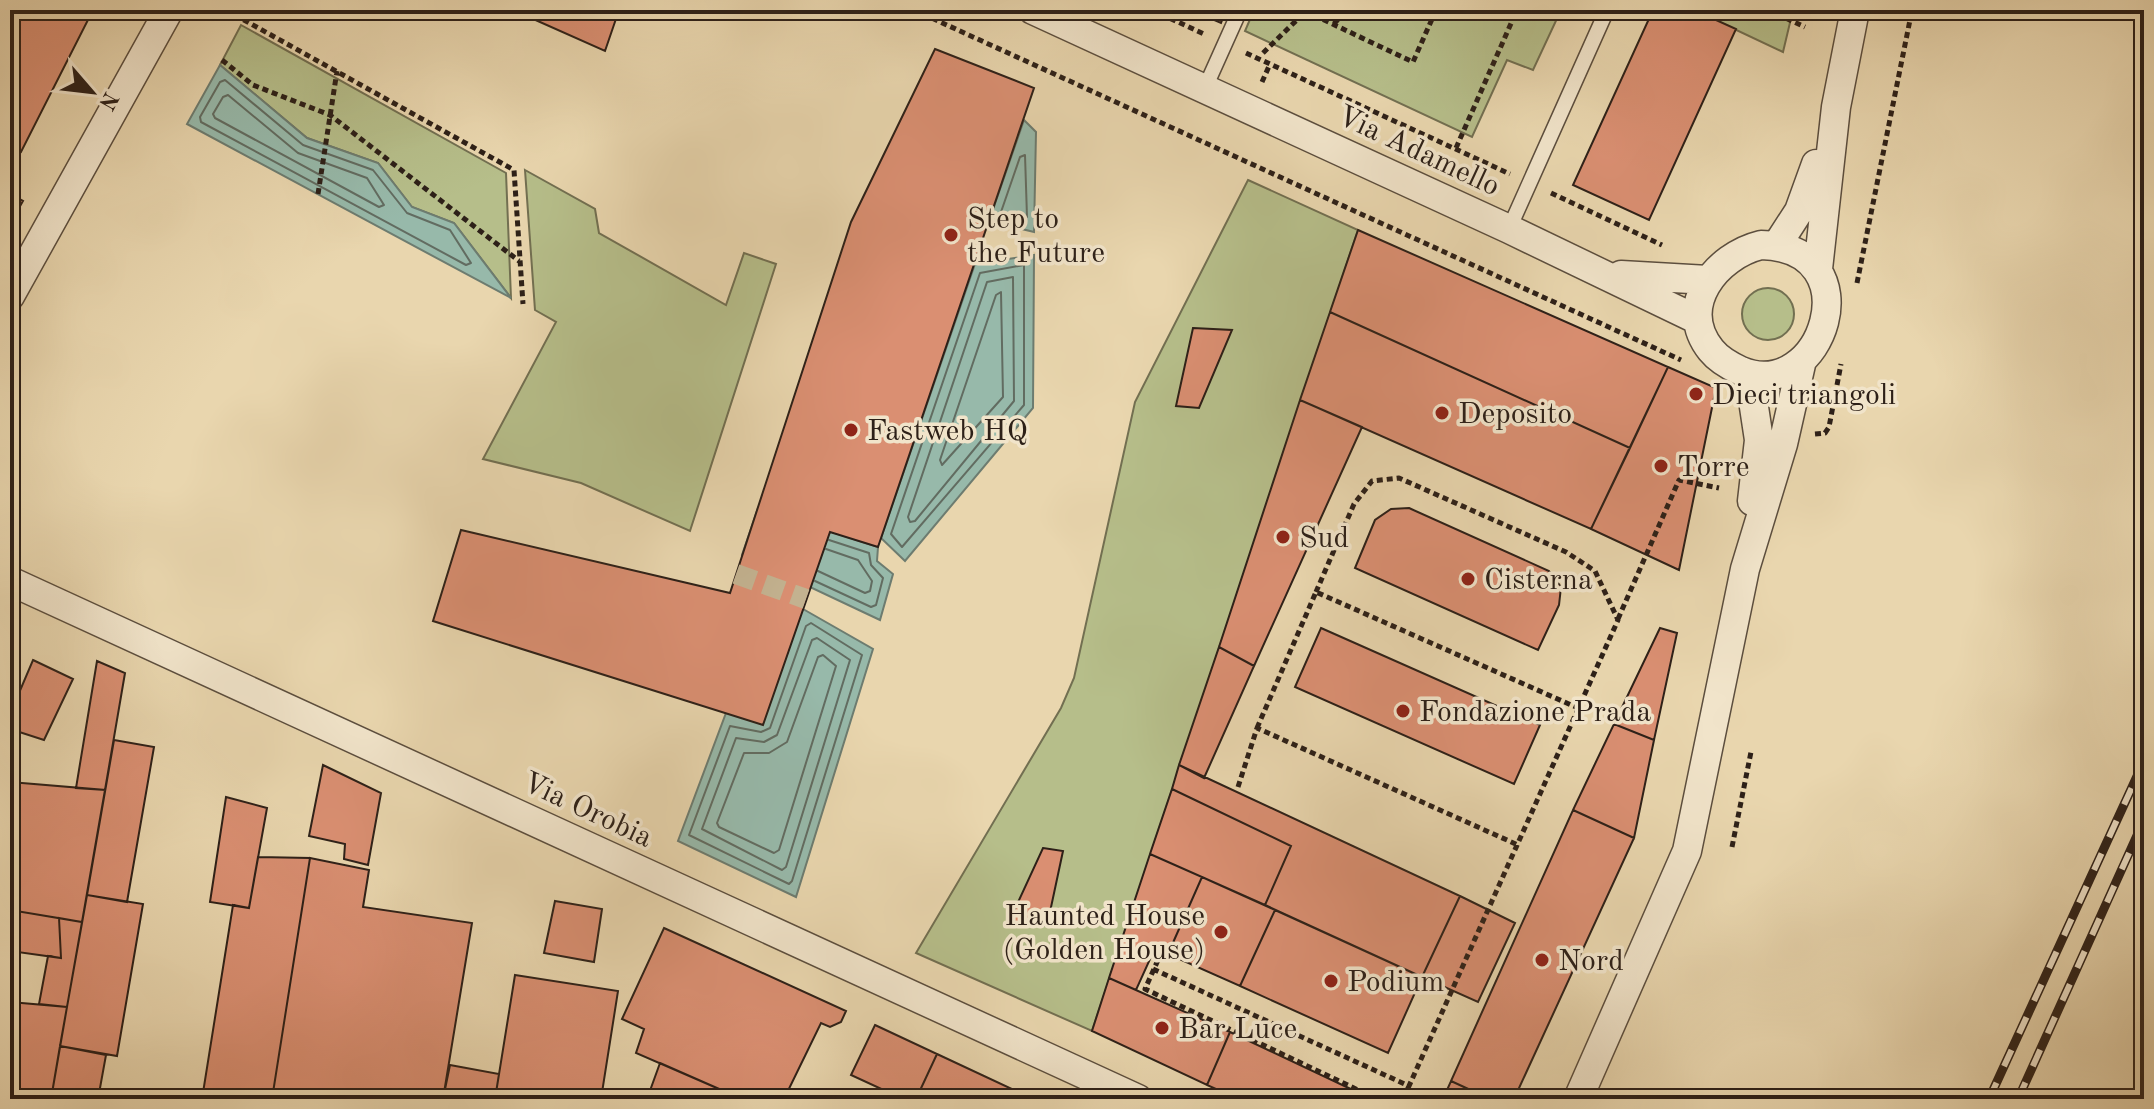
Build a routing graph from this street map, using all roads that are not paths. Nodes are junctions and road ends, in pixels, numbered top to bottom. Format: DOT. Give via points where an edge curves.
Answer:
graph roads {
  1 [pos="169,10"];
  2 [pos="1033,10"];
  3 [pos="1240,10"];
  4 [pos="1855,10"];
  5 [pos="1606,12"];
  6 [pos="1205,88"];
  7 [pos="1836,107"];
  8 [pos="1509,229"];
  9 [pos="1777,245"];
  10 [pos="1818,269"];
  11 [pos="1605,274"];
  12 [pos="1708,280"];
  13 [pos="10,296"];
  14 [pos="1698,320"];
  15 [pos="1802,360"];
  16 [pos="1749,374"];
  17 [pos="1745,569"];
  18 [pos="10,581"];
  19 [pos="1138,1099"];
  20 [pos="1578,1099"];
  1 -- 13 [label="street"];
  2 -- 6 [label="street, Via Adamello"];
  3 -- 6 [label="lane"];
  4 -- 7 [label="street"];
  5 -- 8 [label="lane"];
  6 -- 8 [label="street, Via Adamello"];
  7 -- 9 [label="street" via="1805,198"];
  7 -- 10 [label="street"];
  8 -- 11 [label="street, Via Adamello"];
  9 -- 10 [label="street"];
  9 -- 12 [label="street" via="1737,253"];
  10 -- 15 [label="street" via="1827,315"];
  11 -- 12 [label="street"];
  11 -- 14 [label="street, Via Adamello"];
  12 -- 14 [label="street"];
  14 -- 16 [label="street" via="1714,354"];
  15 -- 16 [label="street" via="1774,373"];
  15 -- 17 [label="street"];
  16 -- 17 [label="street" via="1759,440"];
  17 -- 20 [label="street" via="1687,851"];
  18 -- 19 [label="street, Via Orobia"];
}
